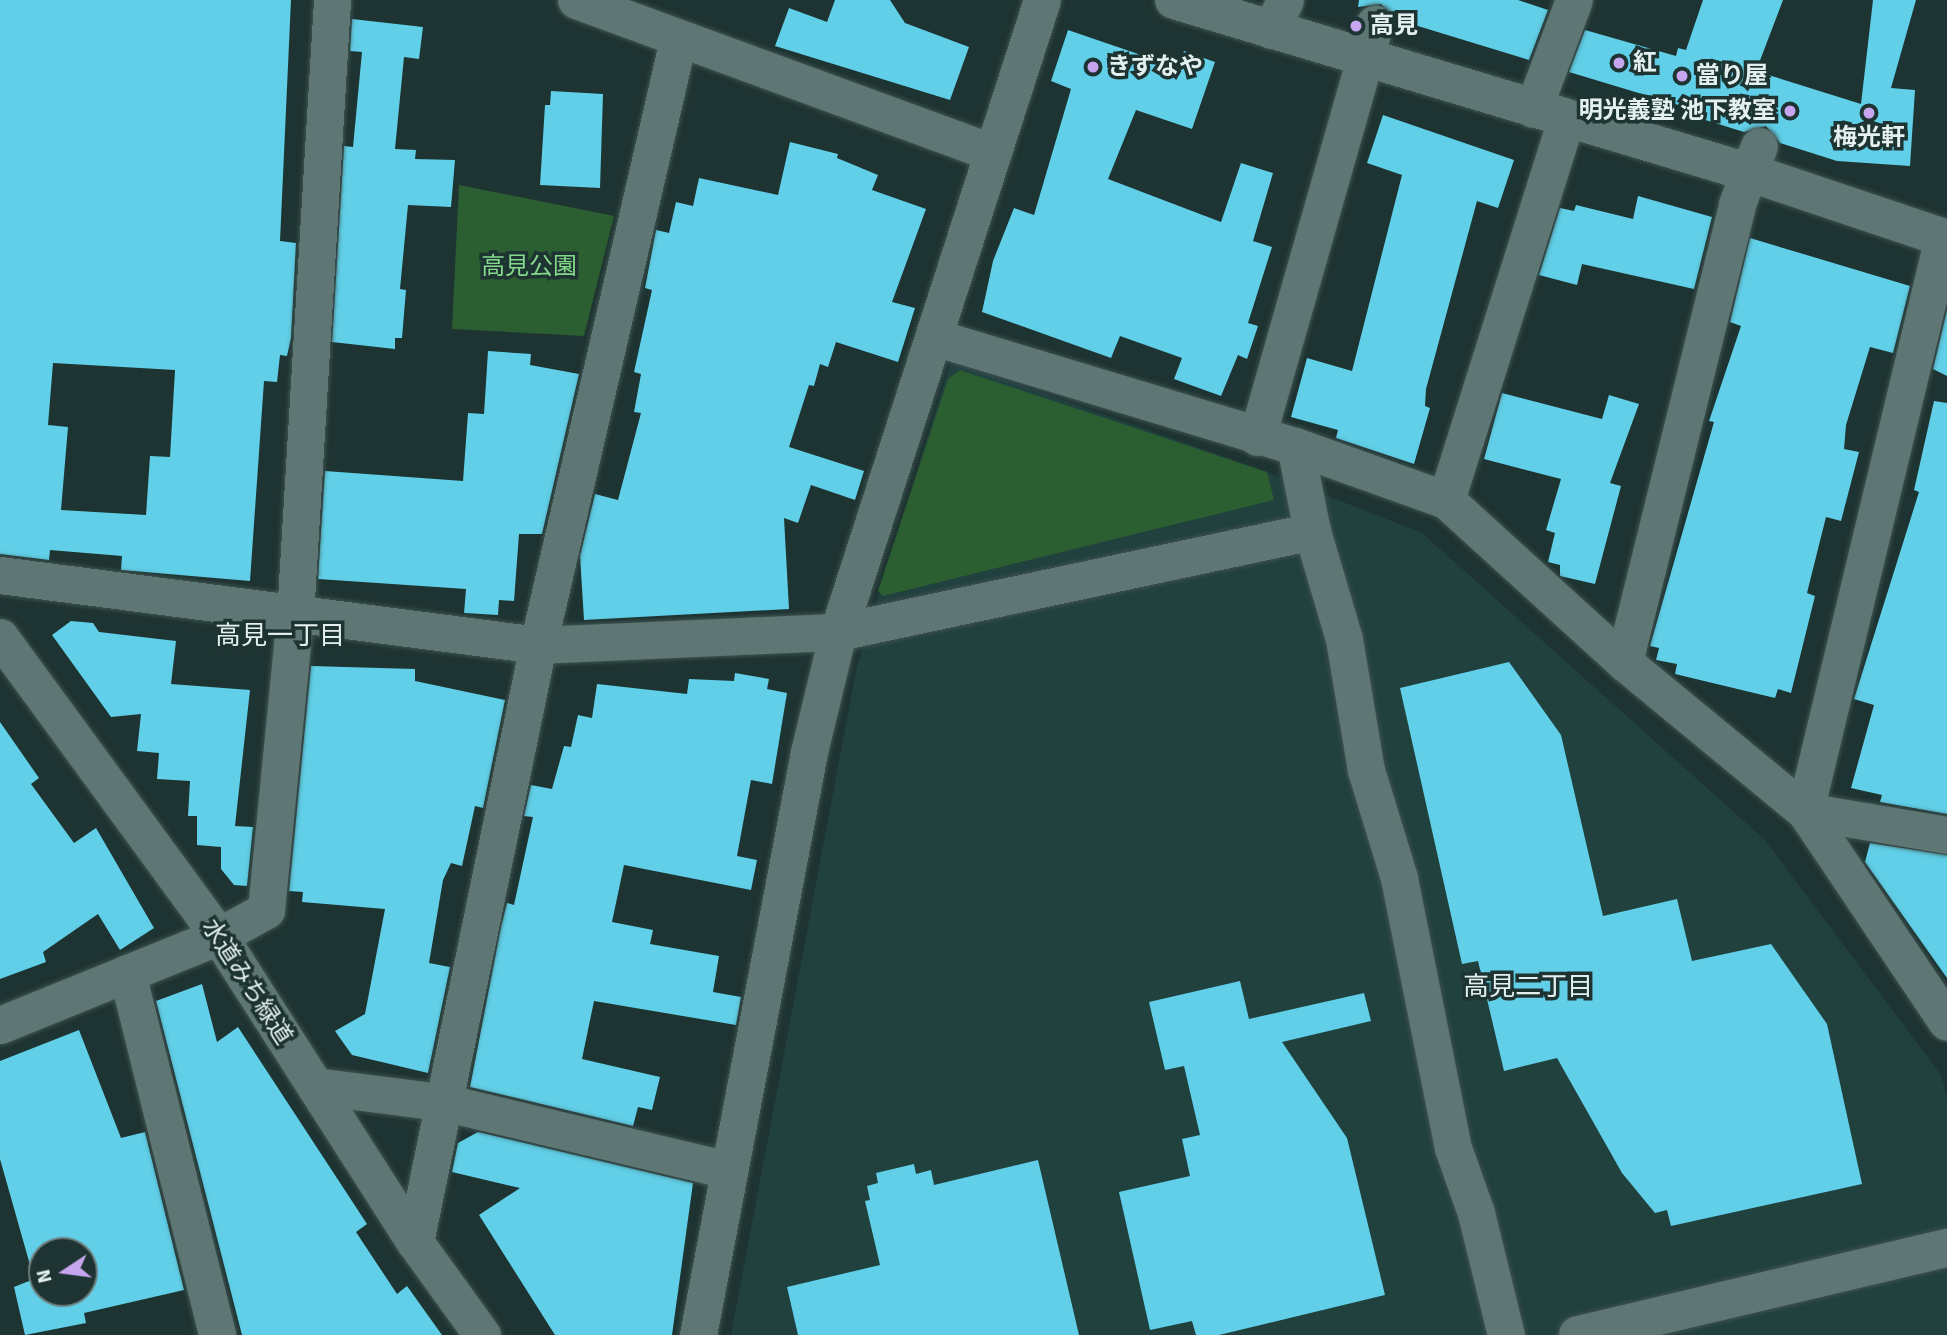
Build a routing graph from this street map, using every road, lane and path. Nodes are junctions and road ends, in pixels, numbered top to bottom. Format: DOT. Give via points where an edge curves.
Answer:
graph roads {
  1 [pos="332,0"];
  2 [pos="576,0"];
  3 [pos="1042,0"];
  4 [pos="1174,0"];
  5 [pos="1574,0"];
  6 [pos="1278,15"];
  7 [pos="678,40"];
  8 [pos="1370,41"];
  9 [pos="1549,114"];
  10 [pos="991,152"];
  11 [pos="1755,159"];
  12 [pos="1945,238"];
  13 [pos="937,338"];
  14 [pos="1257,437"];
  15 [pos="1295,446"];
  16 [pos="1446,500"];
  17 [pos="1312,531"];
  18 [pos="0,575"];
  19 [pos="295,616"];
  20 [pos="838,632"];
  21 [pos="0,637"];
  22 [pos="538,645"];
  23 [pos="1624,662"];
  24 [pos="1805,811"];
  25 [pos="1947,835"];
  26 [pos="219,936"];
  27 [pos="127,973"];
  28 [pos="1946,1017"];
  29 [pos="0,1025"];
  30 [pos="315,1086"];
  31 [pos="447,1103"];
  32 [pos="729,1170"];
  33 [pos="415,1242"];
  34 [pos="1947,1248"];
  35 [pos="217,1335"];
  36 [pos="482,1335"];
  37 [pos="698,1335"];
  38 [pos="1506,1335"];
  39 [pos="1578,1335"];
  1 -- 19 [label="street"];
  2 -- 7 [label="street"];
  3 -- 10 [label="street"];
  4 -- 6 [label="street"];
  5 -- 9 [label="street"];
  6 -- 8 [label="street"];
  7 -- 10 [label="street"];
  7 -- 22 [label="street"];
  8 -- 9 [label="street"];
  8 -- 14 [label="street"];
  9 -- 11 [label="street"];
  9 -- 16 [label="street"];
  10 -- 13 [label="street"];
  11 -- 12 [label="street"];
  11 -- 23 [label="street" via="1737,204"];
  12 -- 24 [label="street"];
  13 -- 14 [label="street"];
  13 -- 20 [label="street"];
  14 -- 15 [label="street"];
  15 -- 16 [label="street"];
  15 -- 17 [label="street"];
  16 -- 23 [label="street"];
  17 -- 20 [label="street"];
  17 -- 38 [label="street" via="1344,639 1366,770 1399,878 1453,1148 1476,1213"];
  18 -- 19 [label="street"];
  19 -- 22 [label="street"];
  19 -- 26 [label="street" via="266,910"];
  20 -- 22 [label="street"];
  20 -- 32 [label="street" via="809,752"];
  21 -- 26 [label="street, 水道みち緑道"];
  22 -- 31 [label="street"];
  23 -- 24 [label="street"];
  24 -- 25 [label="street"];
  24 -- 28 [label="street"];
  26 -- 27 [label="street"];
  26 -- 30 [label="street, 水道みち緑道"];
  27 -- 29 [label="street"];
  27 -- 35 [label="street"];
  30 -- 31 [label="street"];
  30 -- 33 [label="street, 水道みち緑道"];
  31 -- 32 [label="street"];
  31 -- 33 [label="street"];
  32 -- 37 [label="street"];
  33 -- 36 [label="street, 水道みち緑道"];
  34 -- 39 [label="street"];
}
